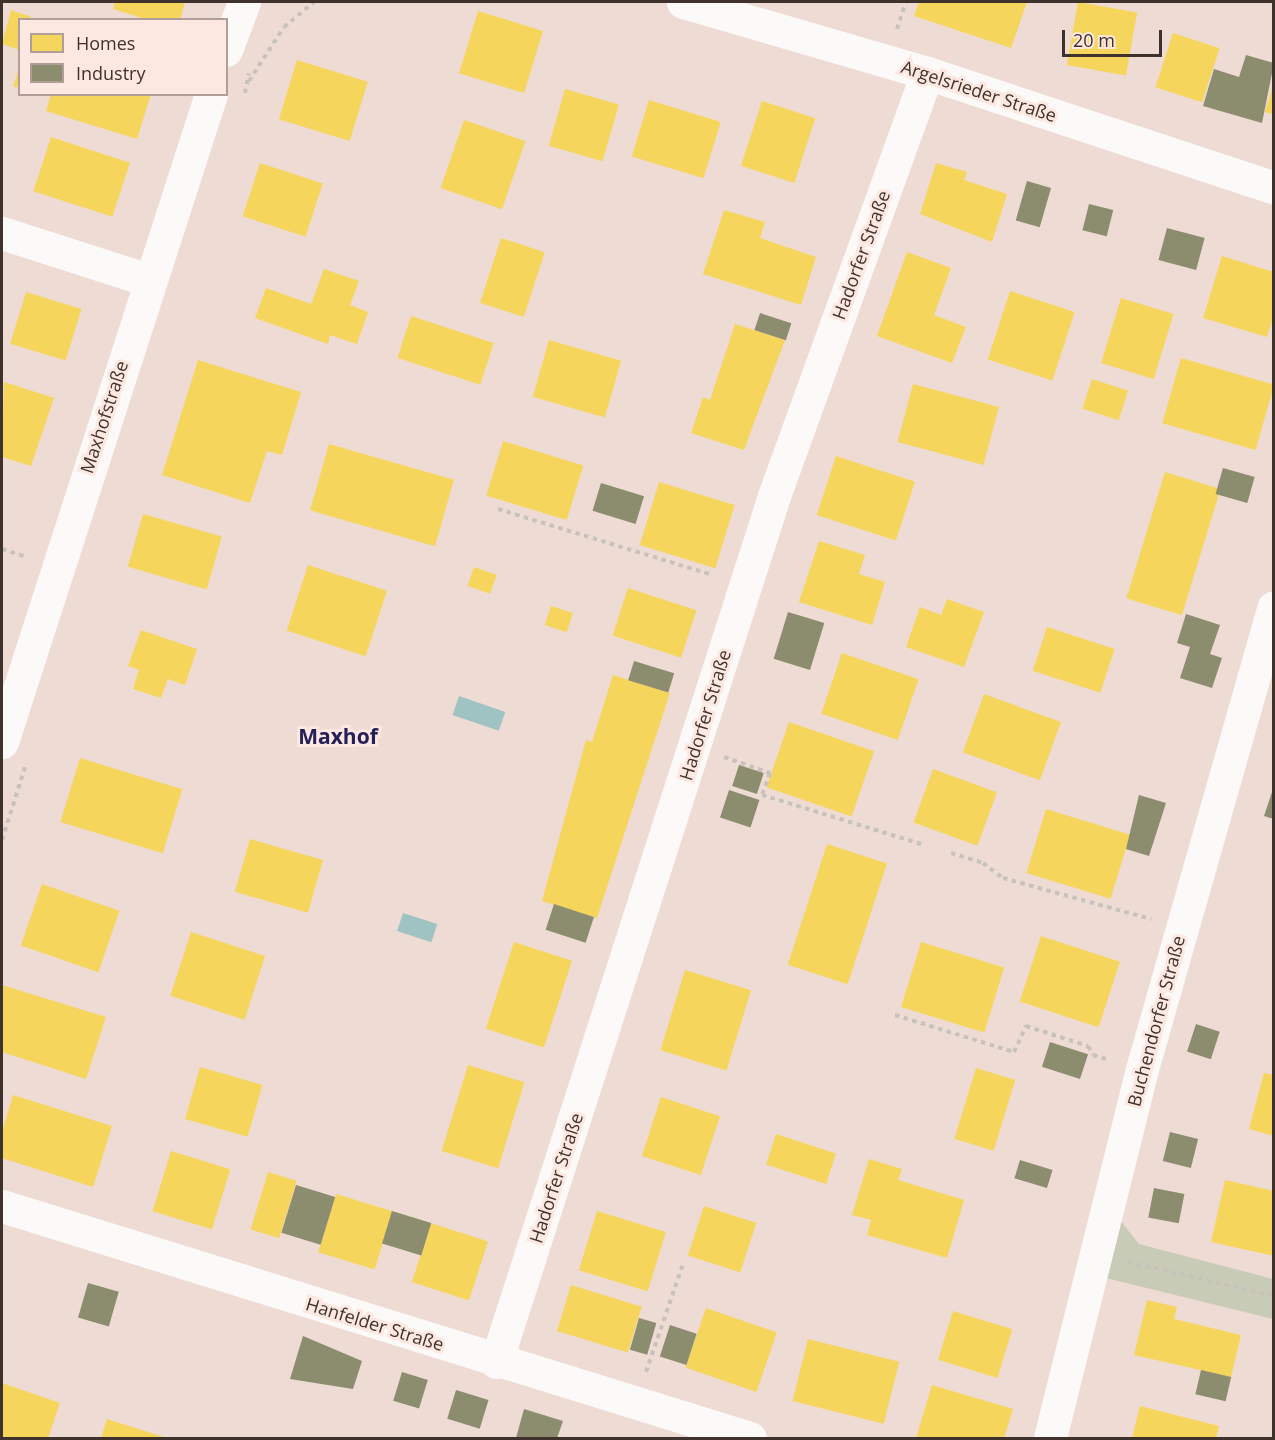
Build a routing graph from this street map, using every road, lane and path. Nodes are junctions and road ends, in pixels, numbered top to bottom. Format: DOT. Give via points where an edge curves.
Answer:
graph roads {
  1 [pos="244,2"];
  2 [pos="315,2"];
  3 [pos="683,2"];
  4 [pos="228,45"];
  5 [pos="927,73"];
  6 [pos="247,84"];
  7 [pos="210,96"];
  8 [pos="1274,188"];
  9 [pos="2,233"];
  10 [pos="148,280"];
  11 [pos="498,509"];
  12 [pos="745,585"];
  13 [pos="1274,607"];
  14 [pos="2,742"];
  15 [pos="695,746"];
  16 [pos="926,845"];
  17 [pos="951,853"];
  18 [pos="1181,928"];
  19 [pos="895,1015"];
  20 [pos="1142,1069"];
  21 [pos="2,1206"];
  22 [pos="1095,1255"];
  23 [pos="683,1264"];
  24 [pos="1274,1296"];
  25 [pos="496,1362"];
  26 [pos="635,1404"];
  27 [pos="750,1438"];
  28 [pos="1050,1438"];
  1 -- 4 [label="street"];
  2 -- 6 [label="path" via="284,27"];
  3 -- 5 [label="street, Argelsrieder Straße"];
  5 -- 8 [label="street, Argelsrieder Straße"];
  5 -- 12 [label="street, Hadorfer Straße"];
  7 -- 10 [label="street, Maxhofstraße"];
  9 -- 10 [label="street"];
  10 -- 14 [label="street, Maxhofstraße"];
  11 -- 12 [label="path"];
  12 -- 15 [label="street, Hadorfer Straße"];
  13 -- 18 [label="street, Buchendorfer Straße"];
  15 -- 16 [label="path" via="770,773 762,795"];
  15 -- 25 [label="street, Hadorfer Straße"];
  17 -- 18 [label="path" via="983,863 1003,878"];
  18 -- 20 [label="street, Buchendorfer Straße"];
  19 -- 20 [label="path" via="1014,1052 1026,1026"];
  20 -- 22 [label="street, Buchendorfer Straße"];
  21 -- 25 [label="street, Hanfelder Straße"];
  22 -- 24 [label="path"];
  22 -- 28 [label="street, Buchendorfer Straße"];
  23 -- 26 [label="path"];
  25 -- 26 [label="street, Hanfelder Straße"];
  26 -- 27 [label="street, Hanfelder Straße"];
}
